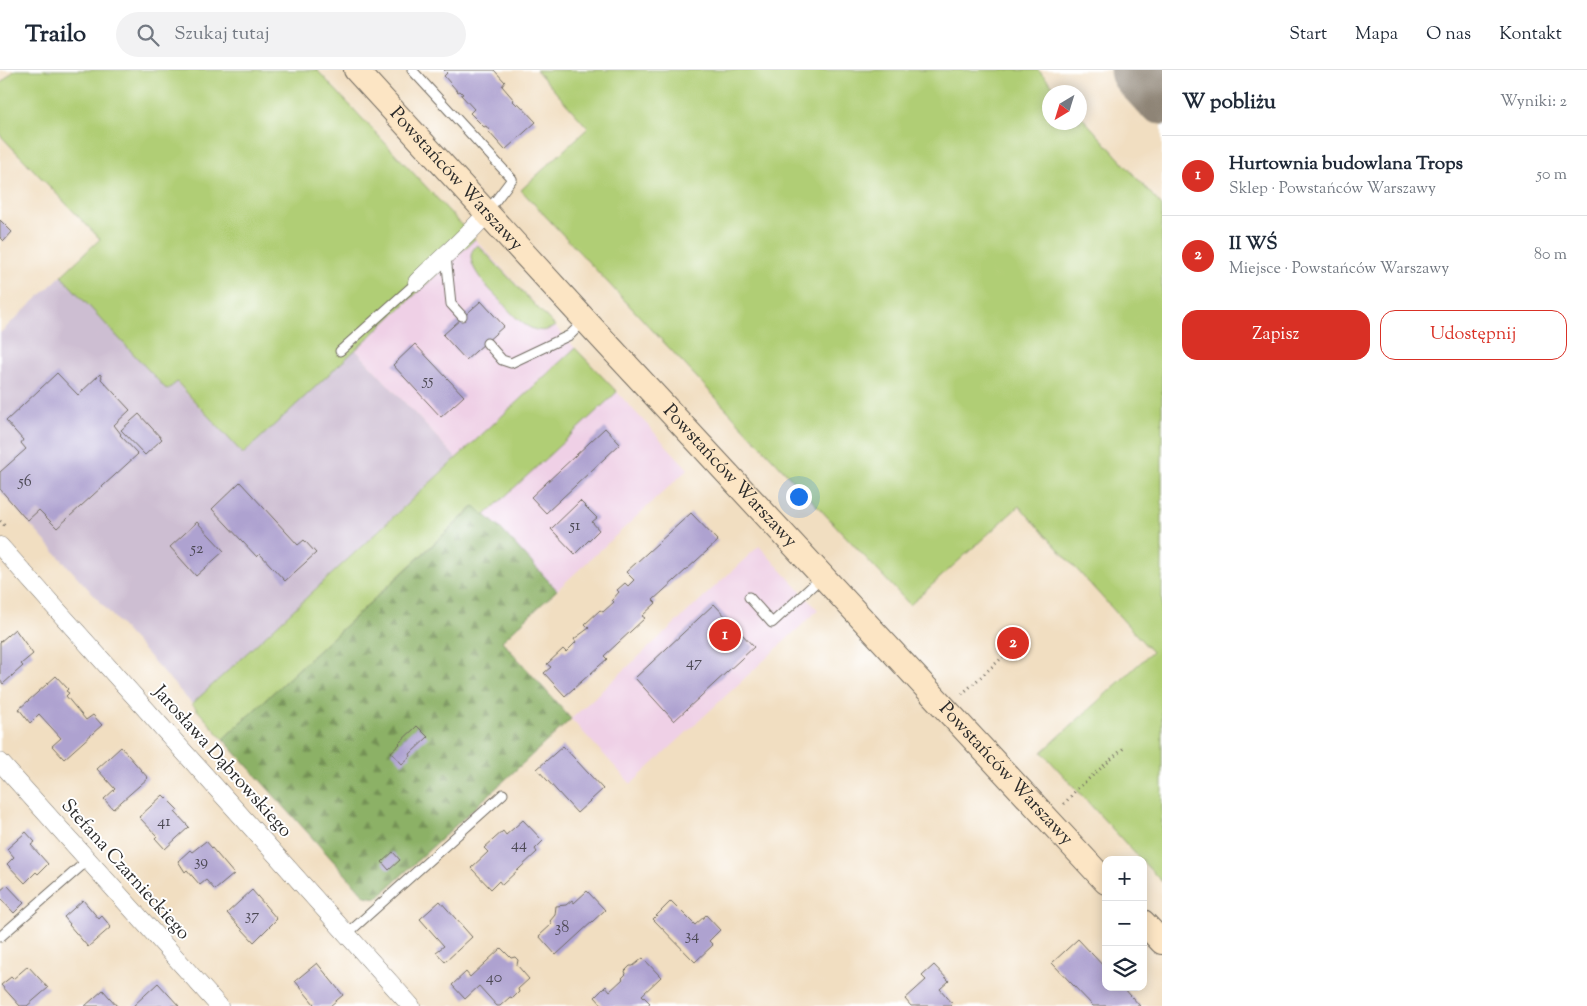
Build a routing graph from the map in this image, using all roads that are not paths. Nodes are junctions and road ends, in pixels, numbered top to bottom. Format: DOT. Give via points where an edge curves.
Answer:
graph roads {
  1 [pos="356,70"];
  2 [pos="412,70"];
  3 [pos="487,213"];
  4 [pos="446,253"];
  5 [pos="417,282"];
  6 [pos="462,316"];
  7 [pos="584,320"];
  8 [pos="487,343"];
  9 [pos="340,351"];
  10 [pos="0,546"];
  11 [pos="822,576"];
  12 [pos="749,597"];
  13 [pos="0,762"];
  14 [pos="503,794"];
  15 [pos="88,860"];
  16 [pos="1102,878"];
  17 [pos="1147,926"];
  18 [pos="347,934"];
  19 [pos="0,937"];
  20 [pos="1162,942"];
  21 [pos="219,1006"];
  22 [pos="411,1006"];
  1 -- 3 [label="main road, Powstańców Warszawy"];
  2 -- 3 [label="lane" via="512,179"];
  3 -- 4 [label="street"];
  3 -- 7 [label="main road, Powstańców Warszawy"];
  4 -- 5 [label="street"];
  4 -- 6 [label="lane" via="451,304"];
  5 -- 9 [label="lane"];
  7 -- 8 [label="lane" via="570,335 511,364 502,360"];
  7 -- 11 [label="main road, Powstańców Warszawy"];
  10 -- 18 [label="street, Jarosława Dąbrowskiego"];
  11 -- 12 [label="lane" via="772,623"];
  11 -- 16 [label="main road, Powstańców Warszawy"];
  13 -- 15 [label="street, Stefana Czarnieckiego"];
  14 -- 18 [label="lane"];
  15 -- 19 [label="lane"];
  15 -- 21 [label="street, Stefana Czarnieckiego"];
  17 -- 20 [label="main road"];
  18 -- 22 [label="street, Jarosława Dąbrowskiego"];
}
